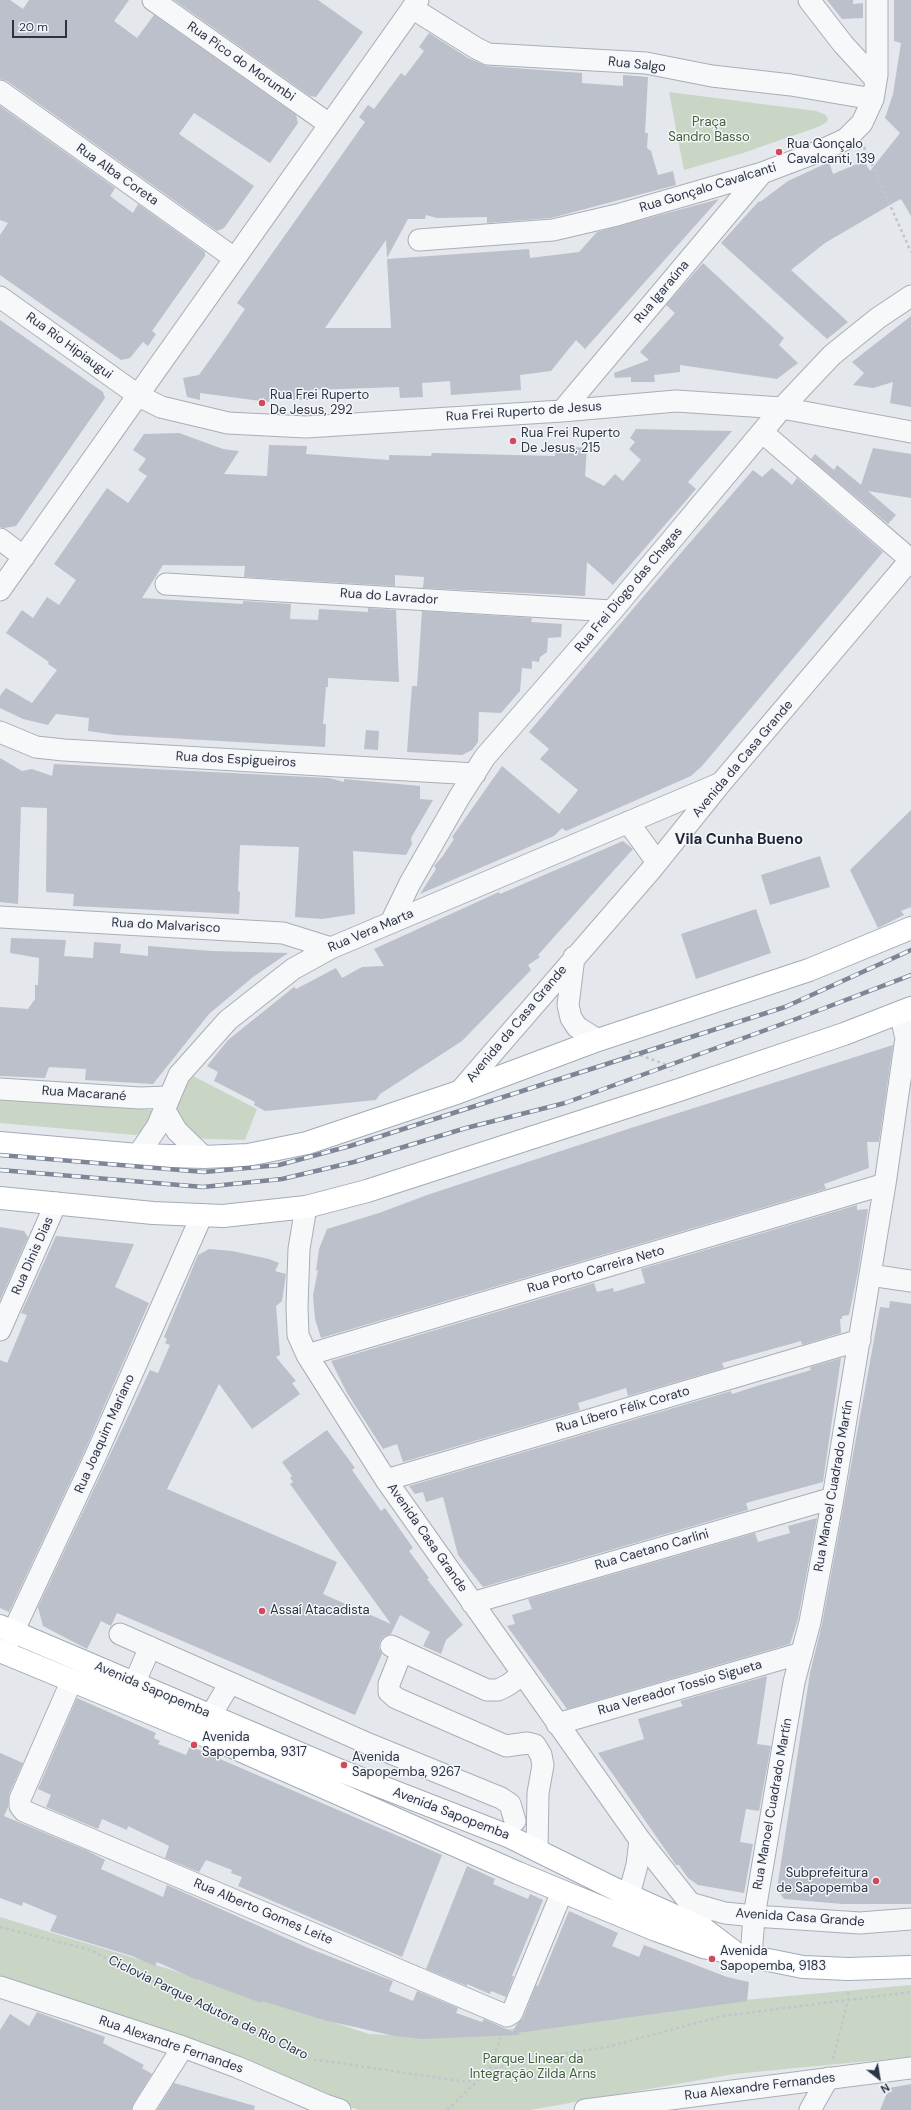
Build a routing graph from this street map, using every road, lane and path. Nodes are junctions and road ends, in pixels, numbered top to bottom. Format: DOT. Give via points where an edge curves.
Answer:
graph roads {
  1 [pos="154,0"];
  2 [pos="809,0"];
  3 [pos="877,0"];
  4 [pos="415,4"];
  5 [pos="878,44"];
  6 [pos="854,55"];
  7 [pos="875,90"];
  8 [pos="0,91"];
  9 [pos="329,124"];
  10 [pos="856,130"];
  11 [pos="762,173"];
  12 [pos="419,240"];
  13 [pos="911,252"];
  14 [pos="234,258"];
  15 [pos="911,296"];
  16 [pos="0,297"];
  17 [pos="139,396"];
  18 [pos="782,408"];
  19 [pos="562,411"];
  20 [pos="762,432"];
  21 [pos="911,432"];
  22 [pos="0,539"];
  23 [pos="24,556"];
  24 [pos="911,559"];
  25 [pos="166,584"];
  26 [pos="0,590"];
  27 [pos="612,611"];
  28 [pos="0,732"];
  29 [pos="475,774"];
  30 [pos="721,783"];
  31 [pos="628,822"];
  32 [pos="657,862"];
  33 [pos="0,917"];
  34 [pos="391,922"];
  35 [pos="911,928"];
  36 [pos="331,948"];
  37 [pos="574,957"];
  38 [pos="906,1010"];
  39 [pos="598,1040"];
  40 [pos="0,1089"];
  41 [pos="682,1089"];
  42 [pos="459,1092"];
  43 [pos="166,1103"];
  44 [pos="0,1143"];
  45 [pos="138,1155"];
  46 [pos="204,1157"];
  47 [pos="886,1184"];
  48 [pos="0,1198"];
  49 [pos="56,1203"];
  50 [pos="306,1207"];
  51 [pos="202,1215"];
  52 [pos="870,1275"];
  53 [pos="911,1281"];
  54 [pos="0,1330"];
  55 [pos="860,1340"];
  56 [pos="307,1355"];
  57 [pos="386,1480"];
  58 [pos="833,1498"];
  59 [pos="472,1603"];
  60 [pos="7,1629"];
  61 [pos="120,1634"];
  62 [pos="150,1647"];
  63 [pos="802,1653"];
  64 [pos="1,1654"];
  65 [pos="523,1674"];
  66 [pos="72,1680"];
  67 [pos="135,1682"];
  68 [pos="230,1683"];
  69 [pos="212,1715"];
  70 [pos="557,1724"];
  71 [pos="538,1800"];
  72 [pos="385,1815"];
  73 [pos="512,1829"];
  74 [pos="640,1840"];
  75 [pos="537,1850"];
  76 [pos="562,1892"];
  77 [pos="629,1895"];
  78 [pos="690,1903"];
  79 [pos="754,1916"];
  80 [pos="628,1918"];
  81 [pos="911,1919"];
  82 [pos="0,1926"];
  83 [pos="704,1929"];
  84 [pos="744,1956"];
  85 [pos="911,1967"];
  86 [pos="848,1969"];
  87 [pos="0,1987"];
  88 [pos="911,1992"];
  89 [pos="848,2000"];
  90 [pos="510,2016"];
  91 [pos="183,2047"];
  92 [pos="911,2068"];
  93 [pos="489,2070"];
  94 [pos="828,2078"];
  95 [pos="143,2110"];
  96 [pos="340,2110"];
  97 [pos="447,2110"];
  98 [pos="585,2110"];
  99 [pos="810,2110"];
  1 -- 9 [label="street, Rua Pico do Morumbi"];
  2 -- 6 [label="street"];
  3 -- 5 [label="street, Rua Gonçalo Cavalcanti"];
  4 -- 7 [label="street, Rua Salgo" via="488,54 646,63 712,76 791,85"];
  4 -- 9 [label="street"];
  5 -- 6 [label="street" via="864,55"];
  5 -- 7 [label="street, Rua Gonçalo Cavalcanti"];
  6 -- 7 [label="street"];
  7 -- 10 [label="street, Rua Gonçalo Cavalcanti" via="870,109"];
  8 -- 14 [label="street, Rua Alba Coreta"];
  9 -- 14 [label="street"];
  10 -- 11 [label="street, Rua Gonçalo Cavalcanti" via="846,139 820,151"];
  10 -- 13 [label="path"];
  11 -- 12 [label="street, Rua Gonçalo Cavalcanti" via="617,215 553,230"];
  11 -- 19 [label="street, Rua Igaraúna"];
  14 -- 17 [label="street"];
  15 -- 18 [label="street, Rua Frei Diogo das Chagas" via="878,318 832,355"];
  16 -- 17 [label="street, Rua Rio Hipiaugui"];
  17 -- 19 [label="street, Rua Frei Ruperto de Jesus" via="161,407 228,423 306,426"];
  17 -- 23 [label="street"];
  18 -- 19 [label="street, Rua Frei Ruperto de Jesus" via="676,401"];
  18 -- 20 [label="street, Rua Frei Diogo das Chagas"];
  18 -- 21 [label="street, Rua Frei Ruperto de Jesus"];
  20 -- 24 [label="street"];
  20 -- 27 [label="street, Rua Frei Diogo das Chagas"];
  22 -- 23 [label="street"];
  23 -- 26 [label="street"];
  24 -- 30 [label="street, Avenida da Casa Grande"];
  25 -- 27 [label="street, Rua do Lavrador"];
  27 -- 29 [label="street, Rua Frei Diogo das Chagas" via="485,758"];
  28 -- 29 [label="street, Rua dos Espigueiros" via="36,747 64,750"];
  29 -- 34 [label="street, Rua Frei Diogo das Chagas" via="410,883"];
  30 -- 31 [label="street, Rua Vera Marta"];
  30 -- 32 [label="street, Avenida da Casa Grande"];
  31 -- 32 [label="street"];
  31 -- 34 [label="street, Rua Vera Marta"];
  32 -- 37 [label="street, Avenida da Casa Grande"];
  33 -- 36 [label="street, Rua do Malvarisco" via="283,933"];
  34 -- 36 [label="street, Rua Vera Marta"];
  35 -- 39 [label="main road" via="809,970"];
  36 -- 43 [label="street, Rua Vera Marta" via="293,969 228,1020 179,1075"];
  37 -- 39 [label="street, Avenida da Casa Grande" via="568,1005 571,1018 577,1027"];
  37 -- 42 [label="street, Avenida da Casa Grande"];
  38 -- 41 [label="main road"];
  38 -- 47 [label="street, Rua Manoel Cuadrado Martín" via="906,1038"];
  39 -- 41 [label="path" via="670,1066"];
  39 -- 42 [label="main road"];
  40 -- 43 [label="street, Rua Macarané" via="140,1098"];
  41 -- 50 [label="main road" via="367,1191"];
  42 -- 46 [label="main road" via="307,1143 248,1155"];
  43 -- 45 [label="street, Rua Vera Marta" via="157,1127"];
  43 -- 46 [label="street" via="178,1131"];
  44 -- 45 [label="main road"];
  45 -- 46 [label="main road"];
  47 -- 52 [label="street, Rua Manoel Cuadrado Martín"];
  47 -- 56 [label="street, Rua Porto Carreira Neto"];
  48 -- 49 [label="main road"];
  49 -- 51 [label="main road" via="153,1213"];
  49 -- 54 [label="street, Rua Dinis Dias"];
  50 -- 51 [label="main road" via="223,1216"];
  50 -- 56 [label="street, Avenida Casa Grande" via="299,1249 297,1306 298,1335"];
  51 -- 60 [label="street, Rua Joaquim Mariano" via="96,1455"];
  52 -- 53 [label="street"];
  52 -- 55 [label="street, Rua Manoel Cuadrado Martín"];
  55 -- 57 [label="street, Rua Líbero Félix Corato"];
  55 -- 58 [label="street, Rua Manoel Cuadrado Martín"];
  56 -- 57 [label="street, Avenida Casa Grande"];
  57 -- 59 [label="street, Avenida Casa Grande"];
  58 -- 59 [label="street, Rua Caetano Carlini"];
  58 -- 63 [label="street, Rua Manoel Cuadrado Martín"];
  59 -- 65 [label="street, Avenida Casa Grande"];
  60 -- 64 [label="street, Rua Joaquim Mariano"];
  60 -- 67 [label="main road, Avenida Sapopemba"];
  61 -- 62 [label="street"];
  62 -- 67 [label="street"];
  62 -- 68 [label="street"];
  63 -- 70 [label="street, Rua Vereador Tossio Sigueta"];
  63 -- 79 [label="street, Rua Manoel Cuadrado Martín" via="794,1682"];
  64 -- 66 [label="main road, Avenida Sapopemba"];
  65 -- 70 [label="street, Avenida Casa Grande"];
  65 -- 71 [label="street" via="498,1690 487,1690 396,1649 388,1684 389,1692 396,1698 506,1746 527,1743 535,1745 543,1765"];
  66 -- 72 [label="main road, Avenida Sapopemba" via="228,1745"];
  66 -- 90 [label="street, Rua Alberto Gomes Leite" via="20,1799 20,1806 24,1811"];
  67 -- 69 [label="main road, Avenida Sapopemba"];
  68 -- 69 [label="street"];
  68 -- 73 [label="street" via="501,1798 510,1804"];
  69 -- 73 [label="main road, Avenida Sapopemba" via="340,1771"];
  70 -- 74 [label="street, Avenida Casa Grande"];
  71 -- 73 [label="street"];
  71 -- 75 [label="street"];
  72 -- 73 [label="main road" via="491,1844 499,1844"];
  72 -- 76 [label="main road, Avenida Sapopemba"];
  73 -- 75 [label="main road, Avenida Sapopemba"];
  74 -- 77 [label="street"];
  74 -- 78 [label="street, Avenida Casa Grande"];
  75 -- 77 [label="main road, Avenida Sapopemba"];
  76 -- 80 [label="main road, Avenida Sapopemba"];
  76 -- 90 [label="street"];
  77 -- 80 [label="street"];
  77 -- 83 [label="main road, Avenida Sapopemba"];
  78 -- 79 [label="street, Avenida Casa Grande" via="725,1913"];
  78 -- 83 [label="street, Avenida Casa Grande"];
  79 -- 81 [label="street, Avenida Casa Grande" via="860,1923"];
  79 -- 84 [label="street, Rua Manoel Cuadrado Martín"];
  80 -- 84 [label="main road, Avenida Sapopemba" via="703,1947"];
  82 -- 93 [label="path, Ciclovia Parque Adutora de Rio Claro" via="90,1950 311,2059 468,2082"];
  83 -- 84 [label="main road, Avenida Sapopemba"];
  84 -- 86 [label="main road, Avenida Sapopemba" via="803,1968"];
  85 -- 86 [label="main road, Avenida Sapopemba"];
  86 -- 89 [label="path"];
  87 -- 91 [label="street, Rua Alexandre Fernandes"];
  88 -- 89 [label="path, Ciclovia Parque Adutora de Rio Claro"];
  89 -- 93 [label="path, Ciclovia Parque Adutora de Rio Claro" via="722,2016 607,2047 540,2057"];
  89 -- 94 [label="path"];
  90 -- 93 [label="path"];
  91 -- 95 [label="street"];
  91 -- 96 [label="street, Rua Alexandre Fernandes"];
  92 -- 94 [label="street, Rua Alexandre Fernandes"];
  93 -- 97 [label="path"];
  94 -- 98 [label="street, Rua Alexandre Fernandes"];
  94 -- 99 [label="street"];
}
